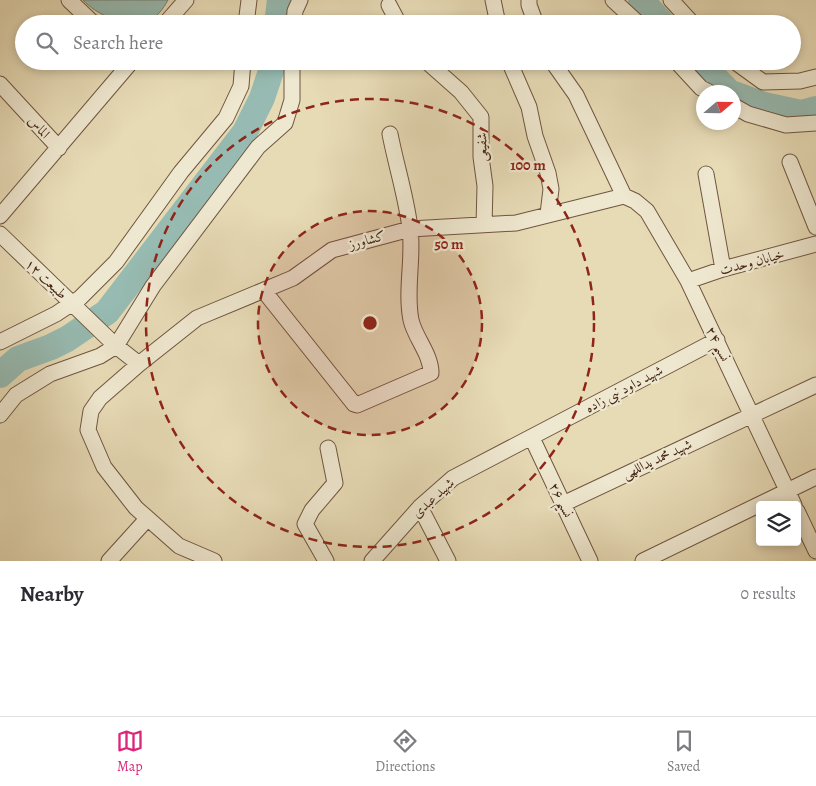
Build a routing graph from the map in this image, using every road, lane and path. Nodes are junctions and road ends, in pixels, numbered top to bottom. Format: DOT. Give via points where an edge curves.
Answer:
graph roads {
  1 [pos="69,0"];
  2 [pos="186,0"];
  3 [pos="249,0"];
  4 [pos="300,0"];
  5 [pos="493,0"];
  6 [pos="528,0"];
  7 [pos="613,0"];
  8 [pos="671,0"];
  9 [pos="389,4"];
  10 [pos="85,15"];
  11 [pos="173,15"];
  12 [pos="247,15"];
  13 [pos="295,15"];
  14 [pos="394,15"];
  15 [pos="496,15"];
  16 [pos="533,15"];
  17 [pos="629,15"];
  18 [pos="685,15"];
  19 [pos="124,70"];
  20 [pos="242,70"];
  21 [pos="292,70"];
  22 [pos="436,70"];
  23 [pos="513,70"];
  24 [pos="558,70"];
  25 [pos="684,70"];
  26 [pos="746,70"];
  27 [pos="816,77"];
  28 [pos="0,84"];
  29 [pos="698,85"];
  30 [pos="741,110"];
  31 [pos="816,123"];
  32 [pos="390,134"];
  33 [pos="58,148"];
  34 [pos="790,162"];
  35 [pos="706,174"];
  36 [pos="624,196"];
  37 [pos="548,214"];
  38 [pos="0,216"];
  39 [pos="484,225"];
  40 [pos="816,227"];
  41 [pos="410,228"];
  42 [pos="0,234"];
  43 [pos="816,244"];
  44 [pos="723,269"];
  45 [pos="688,281"];
  46 [pos="264,291"];
  47 [pos="72,303"];
  48 [pos="717,340"];
  49 [pos="0,342"];
  50 [pos="116,346"];
  51 [pos="139,364"];
  52 [pos="816,385"];
  53 [pos="752,414"];
  54 [pos="0,415"];
  55 [pos="532,438"];
  56 [pos="328,448"];
  57 [pos="816,477"];
  58 [pos="788,490"];
  59 [pos="792,501"];
  60 [pos="563,504"];
  61 [pos="420,507"];
  62 [pos="147,518"];
  63 [pos="801,519"];
  64 [pos="816,551"];
  65 [pos="179,554"];
  66 [pos="109,561"];
  67 [pos="214,561"];
  68 [pos="326,561"];
  69 [pos="372,561"];
  70 [pos="448,561"];
  71 [pos="590,561"];
  72 [pos="643,561"];
  1 -- 10 [label="street"];
  2 -- 11 [label="street"];
  3 -- 12 [label="street"];
  4 -- 13 [label="street"];
  5 -- 15 [label="street"];
  6 -- 16 [label="street"];
  7 -- 17 [label="street"];
  8 -- 18 [label="street"];
  9 -- 14 [label="street"];
  19 -- 33 [label="street"];
  20 -- 47 [label="street" via="241,86 226,118 181,172 116,262"];
  21 -- 50 [label="street" via="292,100 285,123 258,146 153,286"];
  22 -- 39 [label="street, شفیعی" via="461,92 481,117"];
  23 -- 37 [label="street" via="529,107 548,172 551,189"];
  24 -- 36 [label="street" via="576,95"];
  25 -- 29 [label="street"];
  26 -- 27 [label="street" via="763,82 800,82"];
  28 -- 33 [label="street, الماس"];
  30 -- 31 [label="street" via="786,125"];
  32 -- 41 [label="street"];
  33 -- 38 [label="street"];
  34 -- 40 [label="street"];
  35 -- 44 [label="street"];
  36 -- 37 [label="street, کشاورز"];
  36 -- 45 [label="street, نسیم ۲۴" via="647,211"];
  37 -- 39 [label="street, کشاورز" via="516,223"];
  39 -- 41 [label="street, کشاورز"];
  41 -- 46 [label="street, کشاورز" via="332,250 293,278"];
  41 -- 46 [label="street" via="411,321 431,369 428,376 354,404"];
  42 -- 47 [label="street, طبیعت ۱۲"];
  43 -- 44 [label="street, خیابان وحدت"];
  44 -- 45 [label="street, خیابان وحدت"];
  45 -- 48 [label="street, نسیم ۲۴"];
  46 -- 51 [label="street, کشاورز" via="197,318"];
  47 -- 49 [label="street"];
  47 -- 50 [label="street, طبیعت ۱۲"];
  48 -- 53 [label="street, نسیم ۲۴"];
  48 -- 55 [label="street, شهید داود نبی زاده"];
  50 -- 51 [label="street, طبیعت ۱۲"];
  50 -- 54 [label="street" via="100,356 50,374 16,395"];
  51 -- 62 [label="street, کشاورز" via="100,398 91,411 88,430 104,467"];
  52 -- 53 [label="street, شهید محمد یداللهی"];
  53 -- 58 [label="street, نسیم ۲۴"];
  53 -- 60 [label="street, شهید محمد یداللهی"];
  55 -- 60 [label="street, نسیم ۲۶"];
  55 -- 61 [label="street, شهید عبدی" via="453,478"];
  56 -- 68 [label="street" via="335,483 312,510 305,524"];
  57 -- 58 [label="street"];
  58 -- 59 [label="street, نسیم ۲۴"];
  58 -- 72 [label="street"];
  60 -- 71 [label="street, نسیم ۲۶"];
  61 -- 69 [label="street, شهید عبدی"];
  61 -- 70 [label="street"];
  62 -- 65 [label="street, کشاورز"];
  62 -- 66 [label="street"];
  63 -- 64 [label="street"];
  65 -- 67 [label="street, کشاورز"];
}
